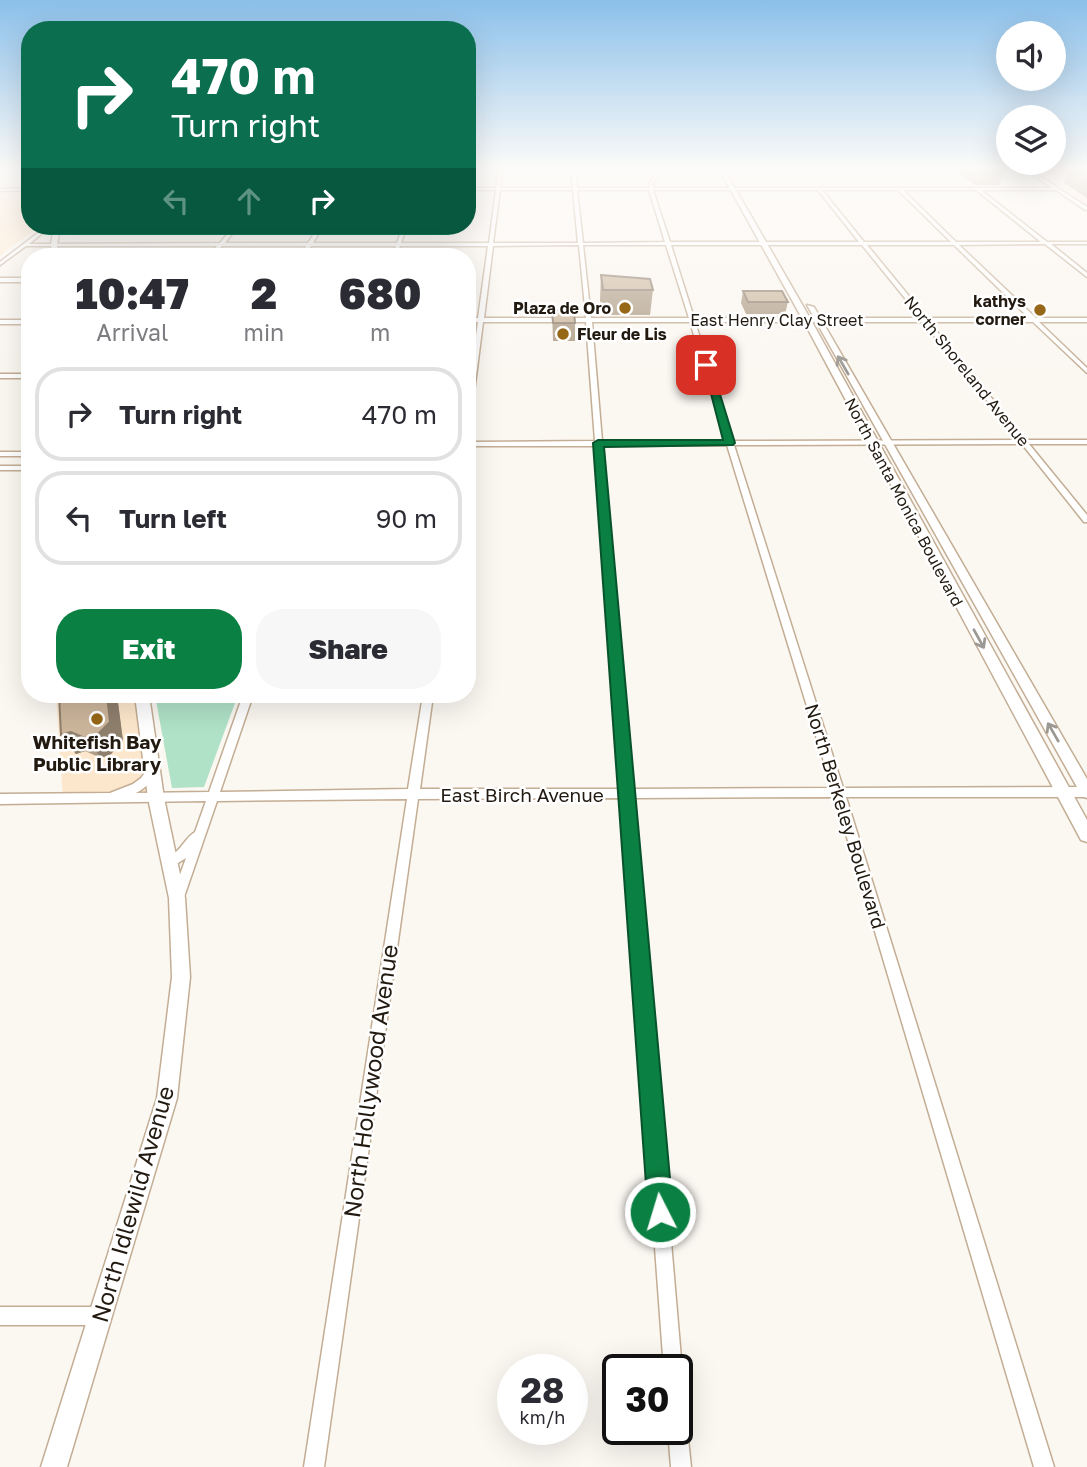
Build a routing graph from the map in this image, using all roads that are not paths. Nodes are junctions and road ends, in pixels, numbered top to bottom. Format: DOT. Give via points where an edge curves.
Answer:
graph roads {
  1 [pos="35,237"];
  2 [pos="55,237"];
  3 [pos="227,237"];
  4 [pos="313,237"];
  5 [pos="401,237"];
  6 [pos="492,237"];
  7 [pos="579,237"];
  8 [pos="666,237"];
  9 [pos="764,237"];
  10 [pos="859,237"];
  11 [pos="950,237"];
  12 [pos="1040,237"];
  13 [pos="956,243"];
  14 [pos="1047,243"];
  15 [pos="1087,243"];
  16 [pos="309,244"];
  17 [pos="491,244"];
  18 [pos="580,244"];
  19 [pos="668,244"];
  20 [pos="768,244"];
  21 [pos="864,244"];
  22 [pos="25,245"];
  23 [pos="54,245"];
  24 [pos="221,245"];
  25 [pos="398,245"];
  26 [pos="21,248"];
  27 [pos="21,248"];
  28 [pos="54,248"];
  29 [pos="218,248"];
  30 [pos="307,248"];
  31 [pos="397,248"];
  32 [pos="0,264"];
  33 [pos="1087,275"];
  34 [pos="21,280"];
  35 [pos="0,281"];
  36 [pos="476,320"];
  37 [pos="481,320"];
  38 [pos="588,320"];
  39 [pos="693,320"];
  40 [pos="812,320"];
  41 [pos="925,320"];
  42 [pos="1035,320"];
  43 [pos="1087,320"];
  44 [pos="21,321"];
  45 [pos="0,322"];
  46 [pos="476,357"];
  47 [pos="1087,371"];
  48 [pos="0,376"];
  49 [pos="21,376"];
  50 [pos="1025,442"];
  51 [pos="1087,442"];
  52 [pos="598,443"];
  53 [pos="730,443"];
  54 [pos="872,443"];
  55 [pos="888,443"];
  56 [pos="476,444"];
  57 [pos="0,454"];
  58 [pos="21,454"];
  59 [pos="0,468"];
  60 [pos="21,468"];
  61 [pos="1087,520"];
  62 [pos="143,703"];
  63 [pos="245,703"];
  64 [pos="427,703"];
  65 [pos="152,770"];
  66 [pos="839,792"];
  67 [pos="1087,792"];
  68 [pos="413,793"];
  69 [pos="1064,793"];
  70 [pos="628,794"];
  71 [pos="213,796"];
  72 [pos="106,798"];
  73 [pos="156,798"];
  74 [pos="0,799"];
  75 [pos="204,823"];
  76 [pos="1087,835"];
  77 [pos="170,863"];
  78 [pos="177,898"];
  79 [pos="0,1316"];
  80 [pos="99,1316"];
  81 [pos="672,1354"];
  82 [pos="679,1445"];
  83 [pos="54,1467"];
  84 [pos="314,1467"];
  85 [pos="681,1467"];
  86 [pos="1044,1467"];
  1 -- 22 [label="street"];
  2 -- 23 [label="street"];
  3 -- 24 [label="street"];
  4 -- 16 [label="street"];
  5 -- 25 [label="street"];
  6 -- 17 [label="street"];
  7 -- 18 [label="street"];
  8 -- 19 [label="street, North Berkeley Boulevard"];
  9 -- 20 [label="street, North Santa Monica Boulevard"];
  10 -- 21 [label="street, North Shoreland Avenue"];
  11 -- 13 [label="street"];
  12 -- 14 [label="street"];
  13 -- 14 [label="street"];
  13 -- 21 [label="street"];
  13 -- 42 [label="street"];
  14 -- 15 [label="street"];
  14 -- 33 [label="street"];
  16 -- 24 [label="street"];
  16 -- 25 [label="street"];
  16 -- 30 [label="street"];
  17 -- 18 [label="street"];
  17 -- 25 [label="street"];
  17 -- 37 [label="street"];
  18 -- 19 [label="street"];
  18 -- 38 [label="street"];
  19 -- 20 [label="street"];
  19 -- 39 [label="street, North Berkeley Boulevard"];
  20 -- 21 [label="street"];
  20 -- 40 [label="street, North Santa Monica Boulevard"];
  21 -- 41 [label="street, North Shoreland Avenue"];
  22 -- 23 [label="street"];
  22 -- 26 [label="street"];
  23 -- 24 [label="street"];
  23 -- 28 [label="street"];
  24 -- 29 [label="street"];
  25 -- 31 [label="street"];
  27 -- 32 [label="street"];
  34 -- 35 [label="street"];
  36 -- 37 [label="street, East Henry Clay Street"];
  37 -- 38 [label="street, East Henry Clay Street"];
  37 -- 46 [label="street"];
  38 -- 39 [label="street, East Henry Clay Street"];
  38 -- 52 [label="street"];
  39 -- 40 [label="street, East Henry Clay Street"];
  39 -- 53 [label="street, North Berkeley Boulevard"];
  40 -- 41 [label="street, East Henry Clay Street"];
  40 -- 54 [label="street, North Santa Monica Boulevard"];
  55 -- 40 [label="street, North Santa Monica Boulevard, one-way"];
  41 -- 42 [label="street, East Henry Clay Street"];
  41 -- 50 [label="street, North Shoreland Avenue"];
  42 -- 43 [label="street, East Henry Clay Street"];
  42 -- 47 [label="street"];
  44 -- 45 [label="street"];
  48 -- 49 [label="street"];
  50 -- 51 [label="street"];
  50 -- 55 [label="street"];
  50 -- 61 [label="street, North Shoreland Avenue"];
  52 -- 53 [label="street"];
  52 -- 56 [label="street"];
  52 -- 70 [label="street"];
  53 -- 54 [label="street"];
  53 -- 66 [label="street, North Berkeley Boulevard"];
  54 -- 55 [label="street"];
  54 -- 69 [label="street, North Santa Monica Boulevard, one-way"];
  67 -- 55 [label="street, North Santa Monica Boulevard, one-way"];
  57 -- 58 [label="street"];
  59 -- 60 [label="street"];
  62 -- 65 [label="street"];
  63 -- 71 [label="street, North Idlewild Avenue"];
  64 -- 68 [label="street, North Hollywood Avenue"];
  65 -- 72 [label="street" via="136,789"];
  65 -- 73 [label="street"];
  66 -- 69 [label="street, East Birch Avenue"];
  66 -- 70 [label="street, East Birch Avenue"];
  66 -- 86 [label="street, North Berkeley Boulevard"];
  67 -- 69 [label="street, East Birch Avenue"];
  68 -- 70 [label="street, East Birch Avenue"];
  68 -- 71 [label="street, East Birch Avenue"];
  68 -- 84 [label="street, North Hollywood Avenue"];
  69 -- 76 [label="street, North Santa Monica Boulevard"];
  70 -- 81 [label="street"];
  71 -- 73 [label="street, East Birch Avenue"];
  71 -- 75 [label="street, North Idlewild Avenue"];
  72 -- 73 [label="street, East Birch Avenue"];
  72 -- 74 [label="street, East Birch Avenue"];
  73 -- 77 [label="street"];
  75 -- 77 [label="street" via="190,845"];
  75 -- 78 [label="street, North Idlewild Avenue"];
  77 -- 78 [label="street"];
  78 -- 80 [label="street, North Idlewild Avenue" via="181,977 167,1098"];
  79 -- 80 [label="street"];
  80 -- 83 [label="street, North Idlewild Avenue"];
  82 -- 85 [label="street"];
}
